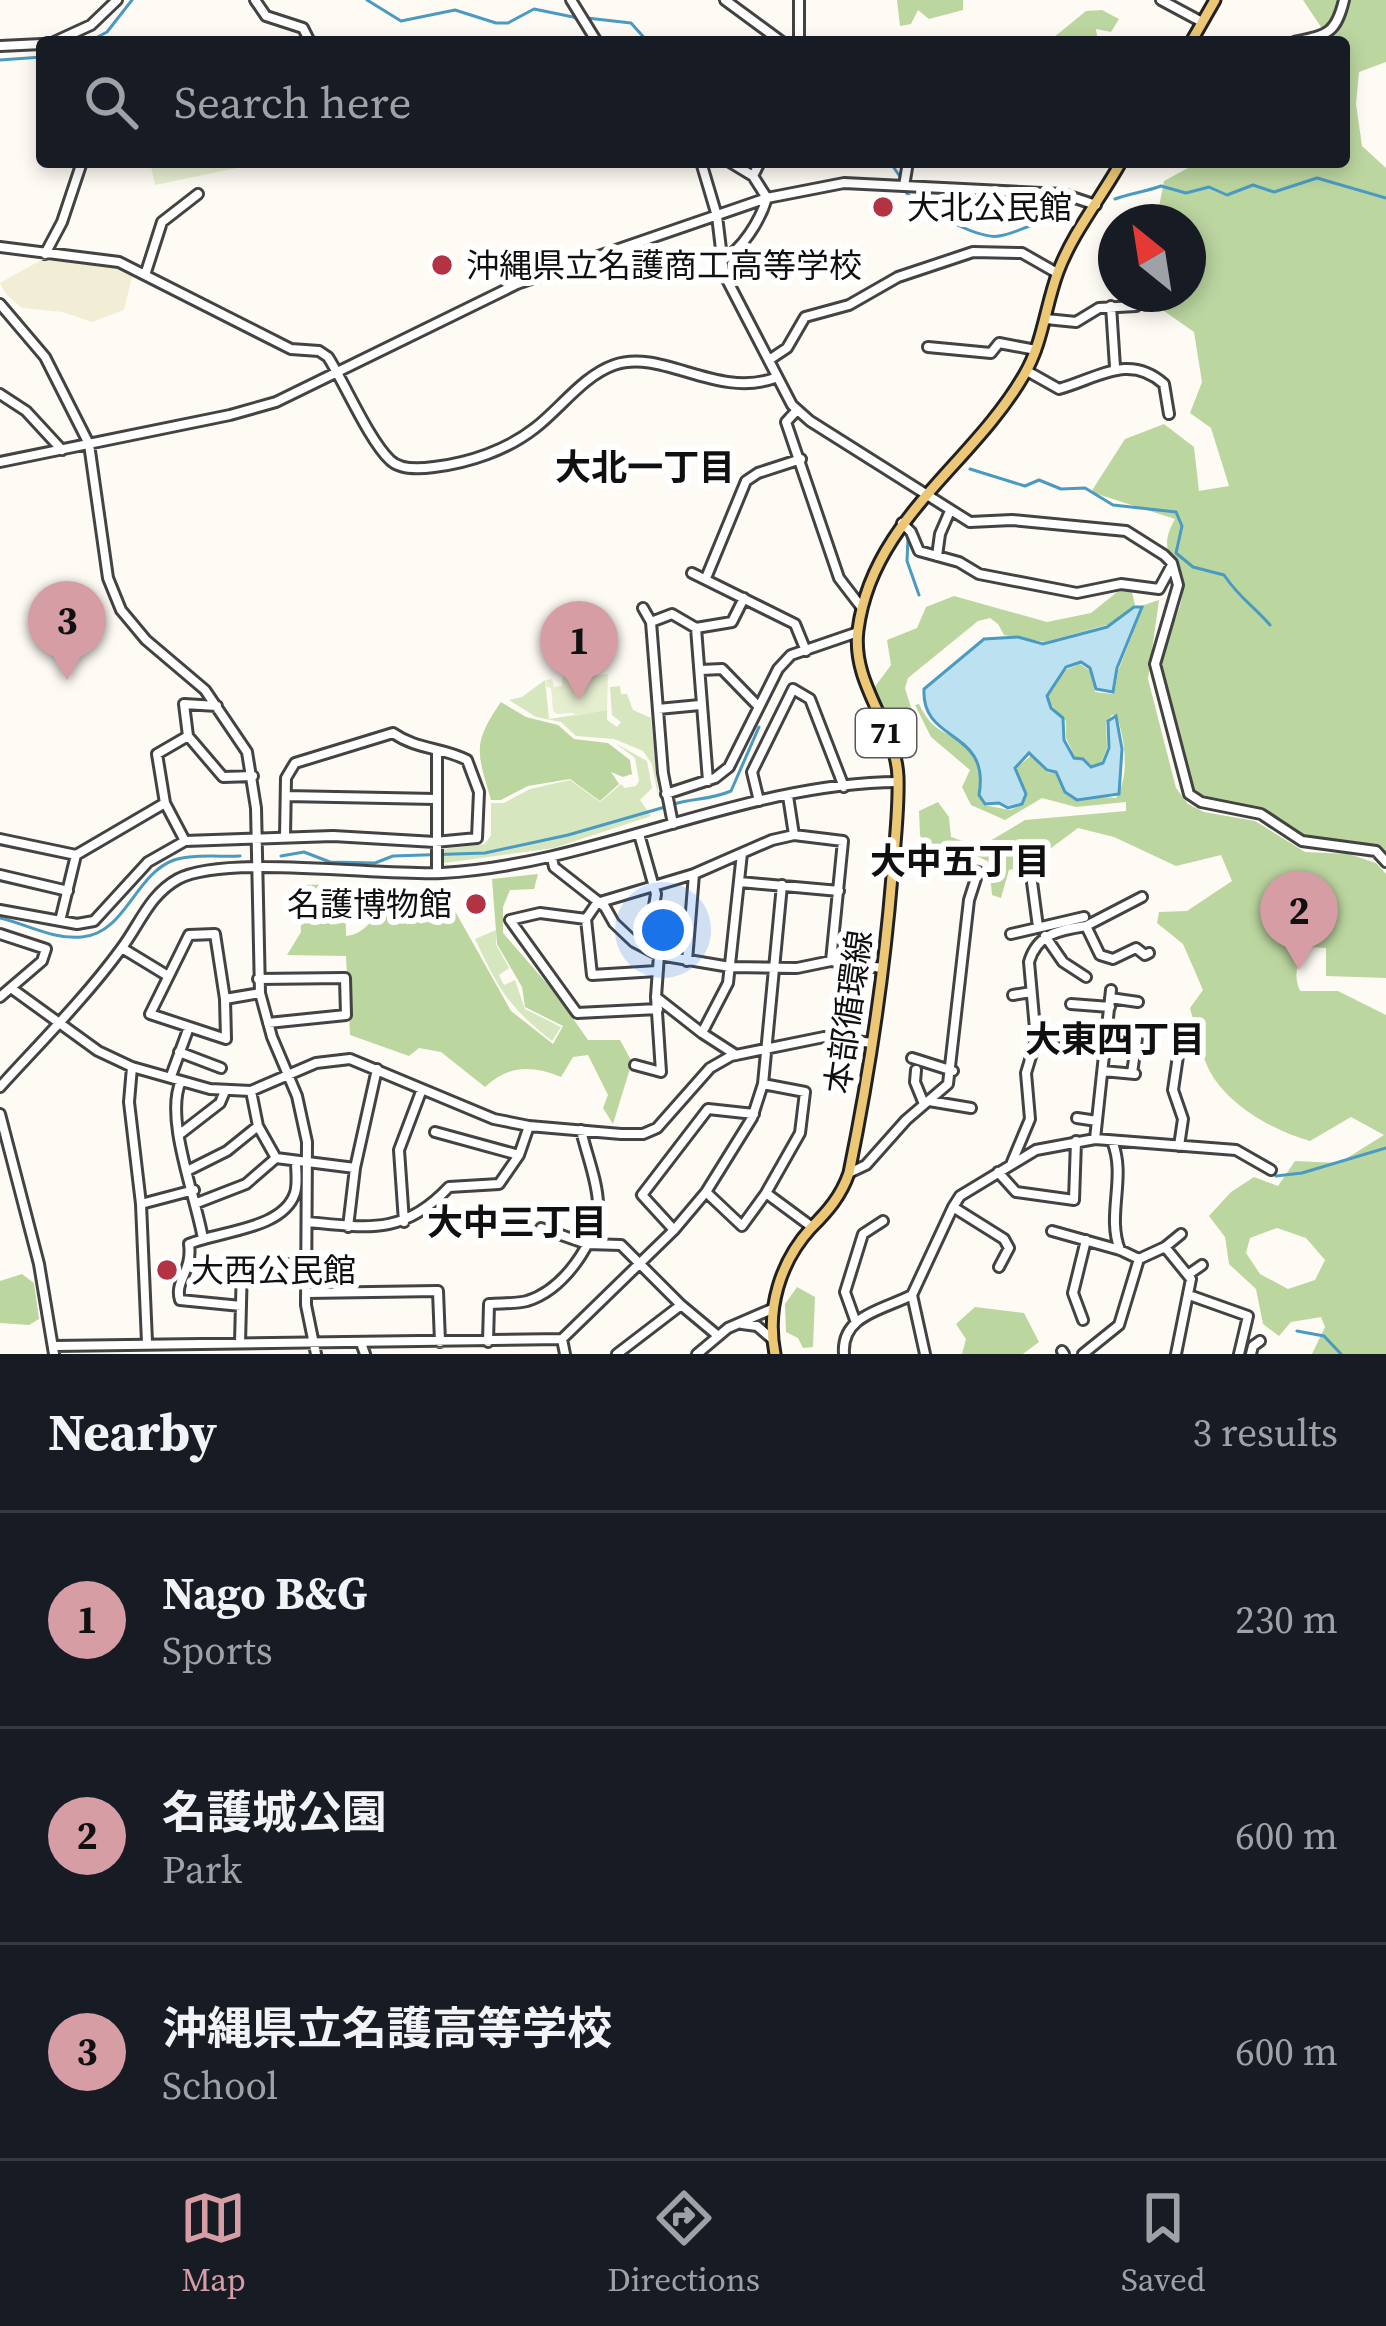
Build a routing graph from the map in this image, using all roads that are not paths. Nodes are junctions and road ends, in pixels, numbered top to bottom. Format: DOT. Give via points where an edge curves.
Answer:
graph roads {
  1 [pos="117,0"];
  2 [pos="255,0"];
  3 [pos="571,0"];
  4 [pos="725,0"];
  5 [pos="799,0"];
  6 [pos="1161,0"];
  7 [pos="1215,0"];
  8 [pos="1344,0"];
  9 [pos="1202,22"];
  10 [pos="66,36"];
  11 [pos="307,36"];
  12 [pos="593,36"];
  13 [pos="774,36"];
  14 [pos="799,36"];
  15 [pos="1194,36"];
  16 [pos="1320,36"];
  17 [pos="36,44"];
  18 [pos="0,46"];
  19 [pos="80,168"];
  20 [pos="703,168"];
  21 [pos="740,168"];
  22 [pos="757,168"];
  23 [pos="907,168"];
  24 [pos="1118,168"];
  25 [pos="753,176"];
  26 [pos="904,186"];
  27 [pos="198,194"];
  28 [pos="766,198"];
  29 [pos="1096,206"];
  30 [pos="717,216"];
  31 [pos="0,247"];
  32 [pos="45,254"];
  33 [pos="722,261"];
  34 [pos="146,272"];
  35 [pos="1057,273"];
  36 [pos="0,304"];
  37 [pos="1098,309"];
  38 [pos="1111,312"];
  39 [pos="1046,319"];
  40 [pos="928,347"];
  41 [pos="1036,350"];
  42 [pos="769,360"];
  43 [pos="1115,367"];
  44 [pos="1027,371"];
  45 [pos="338,373"];
  46 [pos="776,378"];
  47 [pos="0,394"];
  48 [pos="797,410"];
  49 [pos="1169,414"];
  50 [pos="88,444"];
  51 [pos="62,450"];
  52 [pos="801,459"];
  53 [pos="0,462"];
  54 [pos="926,495"];
  55 [pos="950,511"];
  56 [pos="901,523"];
  57 [pos="938,556"];
  58 [pos="1172,565"];
  59 [pos="692,573"];
  60 [pos="706,578"];
  61 [pos="744,598"];
  62 [pos="643,608"];
  63 [pos="862,608"];
  64 [pos="650,622"];
  65 [pos="696,628"];
  66 [pos="857,632"];
  67 [pos="806,651"];
  68 [pos="700,670"];
  69 [pos="700,705"];
  70 [pos="218,706"];
  71 [pos="758,706"];
  72 [pos="658,709"];
  73 [pos="188,736"];
  74 [pos="437,751"];
  75 [pos="254,776"];
  76 [pos="707,781"];
  77 [pos="898,782"];
  78 [pos="844,787"];
  79 [pos="286,796"];
  80 [pos="788,796"];
  81 [pos="667,797"];
  82 [pos="435,799"];
  83 [pos="759,801"];
  84 [pos="165,803"];
  85 [pos="672,820"];
  86 [pos="639,834"];
  87 [pos="794,835"];
  88 [pos="285,837"];
  89 [pos="256,838"];
  90 [pos="0,839"];
  91 [pos="185,841"];
  92 [pos="436,850"];
  93 [pos="742,853"];
  94 [pos="76,855"];
  95 [pos="552,858"];
  96 [pos="1386,862"];
  97 [pos="258,869"];
  98 [pos="960,869"];
  99 [pos="436,873"];
  100 [pos="694,874"];
  101 [pos="0,875"];
  102 [pos="740,882"];
  103 [pos="1032,882"];
  104 [pos="782,885"];
  105 [pos="653,887"];
  106 [pos="68,891"];
  107 [pos="839,891"];
  108 [pos="1142,897"];
  109 [pos="597,903"];
  110 [pos="0,910"];
  111 [pos="586,919"];
  112 [pos="60,921"];
  113 [pos="1084,922"];
  114 [pos="1061,923"];
  115 [pos="1038,927"];
  116 [pos="0,934"];
  117 [pos="1011,934"];
  118 [pos="1045,936"];
  119 [pos="1140,938"];
  120 [pos="122,948"];
  121 [pos="647,948"];
  122 [pos="1136,948"];
  123 [pos="1149,953"];
  124 [pos="659,955"];
  125 [pos="687,961"];
  126 [pos="831,961"];
  127 [pos="730,967"];
  128 [pos="882,968"];
  129 [pos="775,969"];
  130 [pos="657,971"];
  131 [pos="168,976"];
  132 [pos="1086,976"];
  133 [pos="258,979"];
  134 [pos="11,988"];
  135 [pos="1031,992"];
  136 [pos="260,993"];
  137 [pos="1013,995"];
  138 [pos="0,997"];
  139 [pos="656,997"];
  140 [pos="1110,998"];
  141 [pos="225,999"];
  142 [pos="1138,1002"];
  143 [pos="1071,1004"];
  144 [pos="658,1009"];
  145 [pos="58,1023"];
  146 [pos="268,1024"];
  147 [pos="1108,1026"];
  148 [pos="189,1027"];
  149 [pos="702,1033"];
  150 [pos="1062,1037"];
  151 [pos="1106,1042"];
  152 [pos="872,1043"];
  153 [pos="763,1051"];
  154 [pos="179,1052"];
  155 [pos="736,1056"];
  156 [pos="1178,1056"];
  157 [pos="912,1058"];
  158 [pos="634,1065"];
  159 [pos="132,1067"];
  160 [pos="221,1068"];
  161 [pos="377,1069"];
  162 [pos="916,1070"];
  163 [pos="952,1071"];
  164 [pos="1102,1071"];
  165 [pos="289,1074"];
  166 [pos="176,1079"];
  167 [pos="763,1084"];
  168 [pos="0,1087"];
  169 [pos="251,1090"];
  170 [pos="422,1090"];
  171 [pos="225,1091"];
  172 [pos="926,1102"];
  173 [pos="971,1108"];
  174 [pos="0,1114"];
  175 [pos="754,1114"];
  176 [pos="1077,1118"];
  177 [pos="1097,1120"];
  178 [pos="258,1126"];
  179 [pos="529,1126"];
  180 [pos="581,1130"];
  181 [pos="435,1132"];
  182 [pos="180,1134"];
  183 [pos="1095,1139"];
  184 [pos="1076,1141"];
  185 [pos="1112,1141"];
  186 [pos="1179,1146"];
  187 [pos="519,1155"];
  188 [pos="276,1158"];
  189 [pos="296,1162"];
  190 [pos="1012,1164"];
  191 [pos="309,1165"];
  192 [pos="355,1168"];
  193 [pos="189,1170"];
  194 [pos="1271,1170"];
  195 [pos="998,1172"];
  196 [pos="849,1173"];
  197 [pos="194,1190"];
  198 [pos="706,1192"];
  199 [pos="766,1193"];
  200 [pos="197,1203"];
  201 [pos="141,1204"];
  202 [pos="952,1208"];
  203 [pos="883,1221"];
  204 [pos="308,1222"];
  205 [pos="404,1222"];
  206 [pos="347,1227"];
  207 [pos="812,1227"];
  208 [pos="541,1228"];
  209 [pos="674,1230"];
  210 [pos="1052,1231"];
  211 [pos="1181,1234"];
  212 [pos="203,1239"];
  213 [pos="1086,1240"];
  214 [pos="586,1244"];
  215 [pos="1165,1246"];
  216 [pos="1120,1250"];
  217 [pos="1138,1259"];
  218 [pos="306,1264"];
  219 [pos="640,1265"];
  220 [pos="1202,1265"];
  221 [pos="999,1267"];
  222 [pos="1189,1274"];
  223 [pos="306,1293"];
  224 [pos="912,1295"];
  225 [pos="1189,1295"];
  226 [pos="681,1305"];
  227 [pos="241,1306"];
  228 [pos="772,1309"];
  229 [pos="855,1320"];
  230 [pos="1083,1320"];
  231 [pos="736,1324"];
  232 [pos="718,1335"];
  233 [pos="772,1338"];
  234 [pos="562,1339"];
  235 [pos="1260,1341"];
  236 [pos="147,1342"];
  237 [pos="440,1342"];
  238 [pos="459,1342"];
  239 [pos="488,1342"];
  240 [pos="240,1343"];
  241 [pos="361,1343"];
  242 [pos="315,1349"];
  243 [pos="54,1350"];
  244 [pos="365,1354"];
  245 [pos="458,1354"];
  246 [pos="565,1354"];
  247 [pos="617,1354"];
  248 [pos="698,1354"];
  249 [pos="775,1354"];
  250 [pos="844,1354"];
  251 [pos="926,1354"];
  252 [pos="1083,1354"];
  253 [pos="1176,1354"];
  254 [pos="1239,1354"];
  255 [pos="1251,1354"];
  1 -- 10 [label="street"];
  2 -- 11 [label="street" via="266,16"];
  3 -- 12 [label="street"];
  4 -- 13 [label="street"];
  5 -- 14 [label="street"];
  6 -- 9 [label="street"];
  7 -- 9 [label="main road"];
  8 -- 16 [label="street" via="1339,22"];
  9 -- 15 [label="main road"];
  17 -- 18 [label="street"];
  19 -- 32 [label="street"];
  20 -- 30 [label="street"];
  21 -- 25 [label="street"];
  22 -- 25 [label="street"];
  23 -- 26 [label="street"];
  24 -- 29 [label="main road, 本部循環線 / 71"];
  25 -- 28 [label="street"];
  26 -- 28 [label="street" via="844,182"];
  26 -- 29 [label="street" via="1063,194"];
  27 -- 34 [label="street" via="162,222"];
  28 -- 30 [label="street"];
  28 -- 33 [label="street" via="754,226"];
  29 -- 35 [label="main road, 本部循環線 / 71"];
  30 -- 33 [label="street"];
  30 -- 45 [label="street" via="517,284"];
  31 -- 32 [label="street"];
  32 -- 34 [label="street"];
  33 -- 42 [label="street"];
  34 -- 45 [label="street" via="291,349 320,351"];
  35 -- 39 [label="main road, 本部循環線 / 71"];
  35 -- 42 [label="street" via="1022,253 973,251 805,317 787,348"];
  36 -- 50 [label="street" via="45,357"];
  37 -- 39 [label="street" via="1076,322"];
  38 -- 43 [label="street"];
  39 -- 41 [label="main road, 本部循環線 / 71"];
  40 -- 41 [label="street"];
  41 -- 44 [label="main road, 本部循環線 / 71"];
  42 -- 46 [label="street"];
  43 -- 44 [label="street" via="1059,388"];
  43 -- 49 [label="street" via="1146,370 1165,384"];
  44 -- 54 [label="main road, 本部循環線 / 71"];
  45 -- 46 [label="street" via="387,458 424,469 457,465 519,438 613,365 637,362 734,385"];
  45 -- 50 [label="street" via="276,402"];
  46 -- 48 [label="street"];
  47 -- 51 [label="street"];
  48 -- 52 [label="street" via="786,422"];
  48 -- 54 [label="street"];
  50 -- 51 [label="street"];
  50 -- 70 [label="street" via="114,597 146,640"];
  51 -- 53 [label="street"];
  52 -- 60 [label="street" via="746,482"];
  52 -- 63 [label="street" via="839,578"];
  54 -- 55 [label="street"];
  54 -- 56 [label="main road, 本部循環線 / 71"];
  55 -- 57 [label="street"];
  55 -- 58 [label="street" via="970,521 1126,531"];
  56 -- 57 [label="street" via="919,551"];
  56 -- 63 [label="main road, 本部循環線 / 71"];
  57 -- 58 [label="street" via="979,574 1077,593 1121,584 1159,589"];
  58 -- 96 [label="street" via="1176,596 1155,664 1190,794 1262,814 1302,841 1376,851"];
  59 -- 60 [label="street"];
  60 -- 61 [label="street"];
  61 -- 65 [label="street" via="732,622"];
  61 -- 67 [label="street" via="795,624"];
  62 -- 64 [label="street"];
  63 -- 66 [label="main road, 本部循環線 / 71"];
  64 -- 65 [label="street" via="672,614"];
  64 -- 72 [label="street"];
  65 -- 68 [label="street"];
  66 -- 67 [label="street"];
  66 -- 77 [label="main road, 本部循環線 / 71" via="862,679 895,755"];
  67 -- 71 [label="street" via="778,669"];
  68 -- 69 [label="street"];
  68 -- 71 [label="street" via="722,669"];
  69 -- 72 [label="street"];
  69 -- 76 [label="street"];
  70 -- 73 [label="street" via="184,704"];
  70 -- 75 [label="street"];
  71 -- 76 [label="street" via="729,767"];
  72 -- 81 [label="street"];
  73 -- 75 [label="street" via="223,778"];
  73 -- 84 [label="street" via="158,754"];
  74 -- 79 [label="street" via="393,734 307,757 289,771"];
  74 -- 82 [label="street"];
  74 -- 92 [label="street" via="467,760 479,792 478,838"];
  75 -- 89 [label="street"];
  76 -- 81 [label="street"];
  77 -- 78 [label="street"];
  77 -- 128 [label="main road, 本部循環線 / 71"];
  78 -- 80 [label="street"];
  78 -- 83 [label="street" via="810,699 793,689 752,772"];
  79 -- 82 [label="street"];
  79 -- 88 [label="street"];
  80 -- 83 [label="street"];
  80 -- 87 [label="street"];
  81 -- 85 [label="street"];
  82 -- 92 [label="street"];
  83 -- 85 [label="street"];
  84 -- 91 [label="street"];
  84 -- 94 [label="street"];
  85 -- 86 [label="street"];
  86 -- 95 [label="street"];
  86 -- 105 [label="street"];
  87 -- 93 [label="street"];
  87 -- 107 [label="street" via="843,841"];
  88 -- 89 [label="street"];
  88 -- 92 [label="street"];
  89 -- 91 [label="street"];
  89 -- 97 [label="street"];
  90 -- 94 [label="street"];
  91 -- 112 [label="street" via="148,862 102,916"];
  92 -- 99 [label="street"];
  93 -- 100 [label="street"];
  93 -- 102 [label="street"];
  94 -- 106 [label="street"];
  95 -- 99 [label="street"];
  95 -- 109 [label="street"];
  97 -- 99 [label="street"];
  97 -- 120 [label="street" via="213,868 172,883"];
  97 -- 133 [label="street"];
  98 -- 163 [label="street" via="978,872"];
  100 -- 105 [label="street"];
  100 -- 125 [label="street"];
  101 -- 106 [label="street"];
  102 -- 104 [label="street"];
  102 -- 127 [label="street"];
  103 -- 115 [label="street"];
  104 -- 107 [label="street"];
  104 -- 129 [label="street"];
  105 -- 109 [label="street"];
  105 -- 121 [label="street"];
  106 -- 112 [label="street"];
  107 -- 126 [label="street"];
  108 -- 113 [label="street"];
  109 -- 111 [label="street"];
  109 -- 121 [label="street"];
  110 -- 112 [label="street"];
  111 -- 130 [label="street" via="592,974"];
  111 -- 144 [label="street" via="540,913 510,920 577,1013"];
  113 -- 114 [label="street"];
  113 -- 122 [label="street" via="1100,955 1113,959"];
  114 -- 115 [label="street"];
  114 -- 118 [label="street"];
  115 -- 117 [label="street"];
  116 -- 134 [label="street" via="46,949"];
  118 -- 132 [label="street"];
  118 -- 135 [label="street" via="1029,962"];
  119 -- 122 [label="street"];
  120 -- 131 [label="street"];
  120 -- 145 [label="street"];
  121 -- 124 [label="street"];
  122 -- 123 [label="street"];
  124 -- 125 [label="street"];
  124 -- 130 [label="street"];
  125 -- 127 [label="street"];
  126 -- 128 [label="street"];
  126 -- 129 [label="street"];
  127 -- 129 [label="street"];
  127 -- 149 [label="street"];
  128 -- 152 [label="main road, 本部循環線 / 71"];
  129 -- 153 [label="street"];
  130 -- 139 [label="street"];
  131 -- 141 [label="street" via="189,935 215,934"];
  131 -- 148 [label="street" via="150,1014"];
  133 -- 136 [label="street"];
  133 -- 146 [label="street" via="345,978 346,1015"];
  134 -- 138 [label="street"];
  134 -- 145 [label="street"];
  135 -- 137 [label="street"];
  135 -- 190 [label="street" via="1030,1119"];
  136 -- 141 [label="street"];
  136 -- 146 [label="street"];
  139 -- 144 [label="street"];
  139 -- 149 [label="street"];
  140 -- 142 [label="street"];
  140 -- 143 [label="street"];
  140 -- 147 [label="street"];
  141 -- 148 [label="street" via="226,1039"];
  144 -- 158 [label="street" via="662,1072"];
  145 -- 159 [label="street"];
  145 -- 168 [label="street"];
  146 -- 165 [label="street"];
  147 -- 151 [label="street"];
  147 -- 164 [label="street" via="1142,1033 1134,1074"];
  148 -- 154 [label="street"];
  149 -- 155 [label="street"];
  150 -- 151 [label="street"];
  151 -- 164 [label="street"];
  152 -- 153 [label="street" via="824,1036"];
  152 -- 196 [label="main road, 本部循環線 / 71"];
  153 -- 155 [label="street"];
  153 -- 167 [label="street"];
  154 -- 160 [label="street"];
  154 -- 166 [label="street"];
  155 -- 180 [label="street" via="710,1068 657,1128"];
  156 -- 186 [label="street"];
  157 -- 163 [label="street"];
  159 -- 166 [label="street"];
  159 -- 201 [label="street"];
  161 -- 165 [label="street" via="336,1059"];
  161 -- 170 [label="street"];
  161 -- 192 [label="street"];
  162 -- 172 [label="street"];
  163 -- 172 [label="street"];
  164 -- 177 [label="street"];
  165 -- 169 [label="street"];
  165 -- 191 [label="street"];
  166 -- 171 [label="street"];
  166 -- 182 [label="street"];
  167 -- 175 [label="street"];
  167 -- 199 [label="street" via="805,1092 800,1133"];
  169 -- 171 [label="street"];
  169 -- 178 [label="street"];
  170 -- 179 [label="street"];
  170 -- 205 [label="street" via="399,1150"];
  171 -- 182 [label="street"];
  172 -- 173 [label="street"];
  172 -- 196 [label="street"];
  174 -- 243 [label="street"];
  175 -- 198 [label="street"];
  175 -- 209 [label="street" via="707,1109 642,1195"];
  176 -- 177 [label="street"];
  177 -- 183 [label="street"];
  178 -- 188 [label="street"];
  178 -- 193 [label="street"];
  179 -- 180 [label="street"];
  179 -- 187 [label="street"];
  180 -- 214 [label="street" via="598,1206"];
  181 -- 187 [label="street"];
  182 -- 193 [label="street"];
  183 -- 184 [label="street"];
  183 -- 185 [label="street"];
  184 -- 190 [label="street"];
  184 -- 195 [label="street" via="1074,1200 1016,1192"];
  185 -- 186 [label="street"];
  185 -- 216 [label="street"];
  186 -- 194 [label="street" via="1236,1150"];
  187 -- 205 [label="street" via="499,1184 448,1187"];
  188 -- 189 [label="street"];
  188 -- 200 [label="street" via="246,1184"];
  189 -- 191 [label="street"];
  189 -- 212 [label="street" via="295,1194 284,1207 254,1227"];
  190 -- 195 [label="street"];
  191 -- 192 [label="street"];
  191 -- 204 [label="street"];
  192 -- 206 [label="street"];
  193 -- 197 [label="street"];
  195 -- 202 [label="street"];
  196 -- 207 [label="main road, 本部循環線 / 71"];
  197 -- 200 [label="street"];
  197 -- 201 [label="street"];
  198 -- 199 [label="street" via="742,1226"];
  198 -- 209 [label="street"];
  199 -- 207 [label="street"];
  200 -- 212 [label="street"];
  201 -- 236 [label="street"];
  202 -- 221 [label="street" via="1004,1239 1009,1248"];
  202 -- 224 [label="street"];
  203 -- 229 [label="street" via="863,1234 845,1292"];
  204 -- 206 [label="street"];
  204 -- 218 [label="street"];
  205 -- 206 [label="street"];
  207 -- 228 [label="main road, 本部循環線 / 71"];
  208 -- 214 [label="street"];
  209 -- 219 [label="street"];
  210 -- 213 [label="street"];
  211 -- 215 [label="street"];
  212 -- 227 [label="street" via="189,1244 178,1296"];
  213 -- 216 [label="street"];
  213 -- 230 [label="street" via="1073,1292"];
  214 -- 219 [label="street" via="621,1246"];
  214 -- 239 [label="street" via="541,1295 489,1304"];
  215 -- 217 [label="street"];
  215 -- 222 [label="street"];
  216 -- 217 [label="street"];
  217 -- 252 [label="street" via="1119,1324"];
  218 -- 223 [label="street"];
  218 -- 227 [label="street" via="242,1265"];
  219 -- 226 [label="street"];
  219 -- 234 [label="street"];
  220 -- 222 [label="street"];
  222 -- 225 [label="street"];
  223 -- 237 [label="street" via="438,1291"];
  223 -- 242 [label="street"];
  224 -- 229 [label="street"];
  224 -- 251 [label="street"];
  225 -- 253 [label="street"];
  225 -- 254 [label="street" via="1248,1316"];
  226 -- 232 [label="street"];
  226 -- 247 [label="street"];
  227 -- 240 [label="street"];
  228 -- 231 [label="street"];
  228 -- 233 [label="main road, 本部循環線 / 71"];
  229 -- 250 [label="street"];
  231 -- 232 [label="street"];
  231 -- 233 [label="street"];
  232 -- 248 [label="street"];
  233 -- 249 [label="main road, 本部循環線 / 71"];
  234 -- 239 [label="street"];
  234 -- 246 [label="street"];
  235 -- 255 [label="street"];
  236 -- 240 [label="street"];
  236 -- 243 [label="street"];
  237 -- 238 [label="street"];
  237 -- 241 [label="street"];
  238 -- 239 [label="street"];
  238 -- 245 [label="street"];
  240 -- 242 [label="street"];
  241 -- 242 [label="street"];
  241 -- 244 [label="street"];
}
